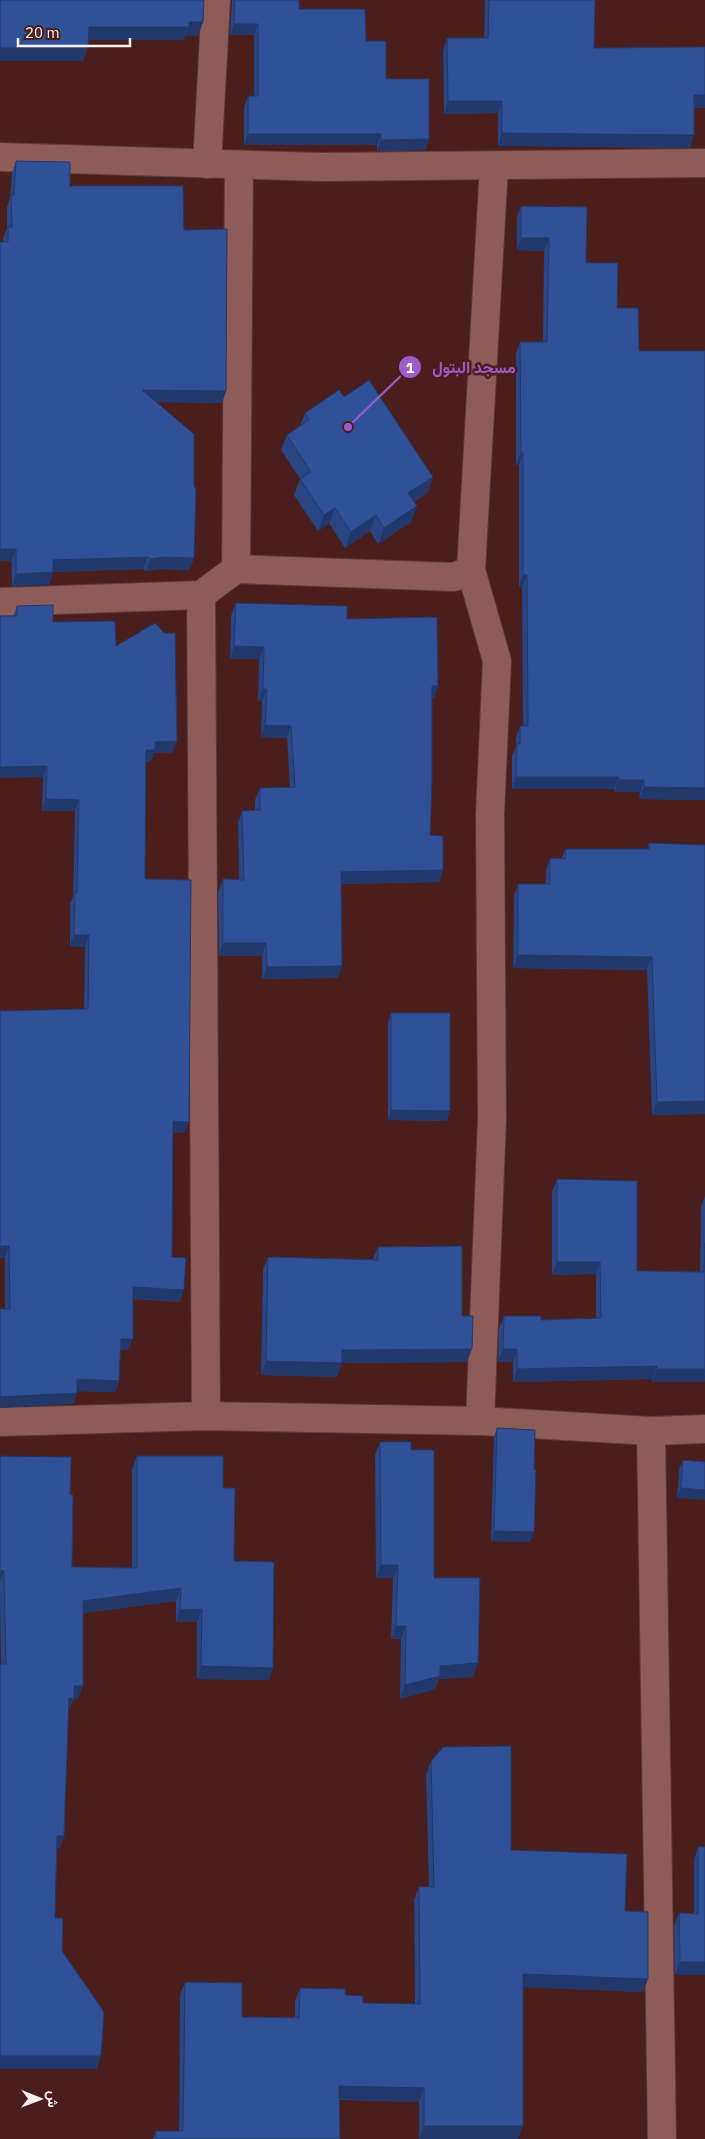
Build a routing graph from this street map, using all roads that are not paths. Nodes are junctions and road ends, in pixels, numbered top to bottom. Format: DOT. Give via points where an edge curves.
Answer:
graph roads {
  1 [pos="216,0"];
  2 [pos="0,157"];
  3 [pos="705,163"];
  4 [pos="207,164"];
  5 [pos="238,165"];
  6 [pos="494,166"];
  7 [pos="236,569"];
  8 [pos="471,570"];
  9 [pos="201,595"];
  10 [pos="0,602"];
  11 [pos="206,1416"];
  12 [pos="480,1421"];
  13 [pos="0,1422"];
  14 [pos="705,1429"];
  15 [pos="651,1431"];
  16 [pos="662,2139"];
  1 -- 4 [label="street"];
  2 -- 4 [label="street"];
  3 -- 6 [label="street"];
  4 -- 5 [label="street"];
  5 -- 6 [label="street" via="322,168"];
  5 -- 7 [label="street"];
  6 -- 8 [label="street"];
  7 -- 8 [label="street" via="454,577"];
  7 -- 9 [label="street"];
  8 -- 12 [label="street" via="497,661 490,814 492,1119"];
  9 -- 10 [label="street"];
  9 -- 11 [label="street"];
  11 -- 12 [label="street"];
  11 -- 13 [label="street"];
  12 -- 15 [label="street"];
  14 -- 15 [label="street"];
  15 -- 16 [label="street"];
}
